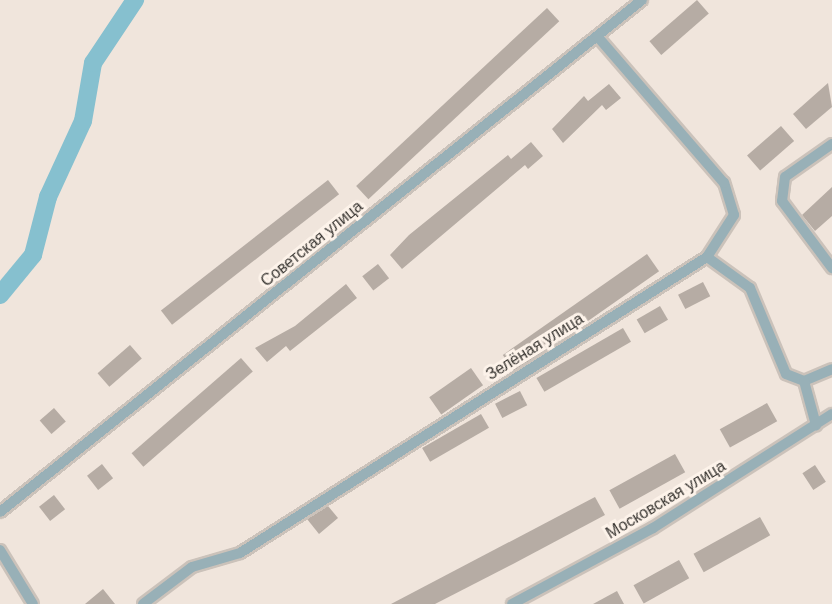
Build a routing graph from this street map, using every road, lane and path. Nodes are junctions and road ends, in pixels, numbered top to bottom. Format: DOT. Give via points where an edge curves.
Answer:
graph roads {
  1 [pos="642,0"];
  2 [pos="597,36"];
  3 [pos="832,144"];
  4 [pos="707,258"];
  5 [pos="832,268"];
  6 [pos="832,369"];
  7 [pos="804,381"];
  8 [pos="832,414"];
  9 [pos="816,425"];
  10 [pos="0,512"];
  11 [pos="0,550"];
  12 [pos="33,604"];
  13 [pos="143,604"];
  14 [pos="512,604"];
  1 -- 2 [label="street, Советская улица"];
  2 -- 4 [label="street, Зелёная улица" via="724,183 734,215"];
  2 -- 10 [label="street, Советская улица"];
  3 -- 5 [label="street" via="785,177 782,201"];
  4 -- 7 [label="street" via="750,288 786,374"];
  4 -- 13 [label="street, Зелёная улица" via="240,553 192,567"];
  6 -- 7 [label="street"];
  7 -- 9 [label="street"];
  8 -- 9 [label="street, Московская улица"];
  9 -- 14 [label="street, Московская улица" via="653,528"];
  11 -- 12 [label="street"];
}
